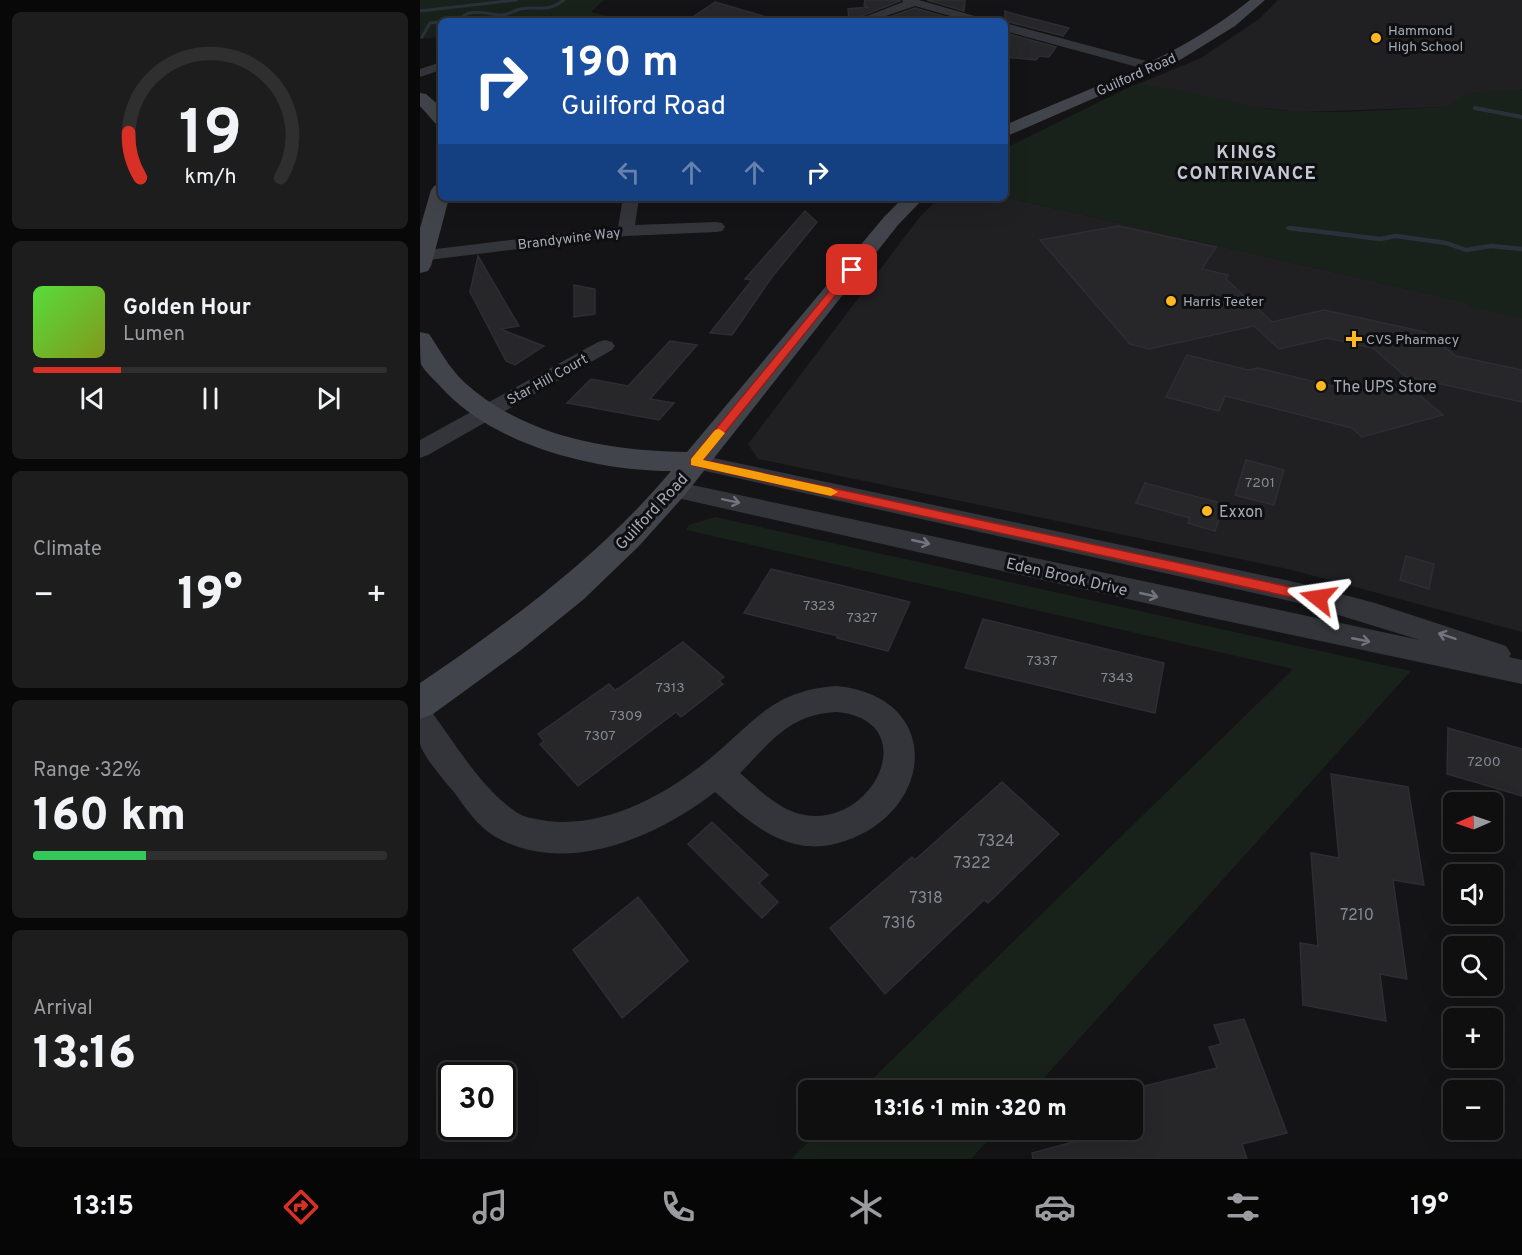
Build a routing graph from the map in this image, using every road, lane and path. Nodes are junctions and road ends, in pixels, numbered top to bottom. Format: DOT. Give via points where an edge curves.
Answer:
graph roads {
  1 [pos="1258,0"];
  2 [pos="911,1"];
  3 [pos="868,18"];
  4 [pos="970,18"];
  5 [pos="1008,28"];
  6 [pos="438,67"];
  7 [pos="1152,67"];
  8 [pos="420,73"];
  9 [pos="420,98"];
  10 [pos="438,115"];
  11 [pos="1008,131"];
  12 [pos="438,200"];
  13 [pos="631,201"];
  14 [pos="911,201"];
  15 [pos="716,227"];
  16 [pos="626,231"];
  17 [pos="421,259"];
  18 [pos="420,339"];
  19 [pos="605,346"];
  20 [pos="488,412"];
  21 [pos="420,450"];
  22 [pos="618,459"];
  23 [pos="695,462"];
  24 [pos="673,489"];
  25 [pos="1522,664"];
  26 [pos="1522,672"];
  27 [pos="420,703"];
  28 [pos="420,720"];
  29 [pos="716,774"];
  1 -- 7 [label="street, Guilford Road" via="1209,39"];
  2 -- 3 [label="street"];
  2 -- 4 [label="street"];
  5 -- 7 [label="street"];
  6 -- 8 [label="street"];
  7 -- 11 [label="street, Guilford Road"];
  9 -- 10 [label="street"];
  12 -- 17 [label="street"];
  13 -- 16 [label="street"];
  14 -- 23 [label="street, Guilford Road"];
  15 -- 16 [label="street, Brandywine Way"];
  16 -- 17 [label="street, Brandywine Way"];
  18 -- 20 [label="street, Eden Brook Drive" via="460,392"];
  19 -- 20 [label="street, Star Hill Court"];
  20 -- 21 [label="street, Star Hill Court"];
  20 -- 22 [label="street, Eden Brook Drive" via="544,439"];
  22 -- 23 [label="street, Eden Brook Drive"];
  22 -- 24 [label="street, Eden Brook Drive"];
  23 -- 24 [label="street, Guilford Road"];
  25 -- 23 [label="street, Eden Brook Drive, one-way" via="1452,638 1299,593"];
  24 -- 26 [label="street, Eden Brook Drive, one-way" via="1225,612"];
  24 -- 27 [label="street, Guilford Road" via="572,590"];
  28 -- 29 [label="street" via="490,812 508,825 535,835 584,836 626,826 664,808"];
  29 -- 29 [label="street" via="774,821 801,829 824,829 851,823 874,810 891,790 899,768 899,747 895,733 876,710 858,702 822,700 785,712"];
}
